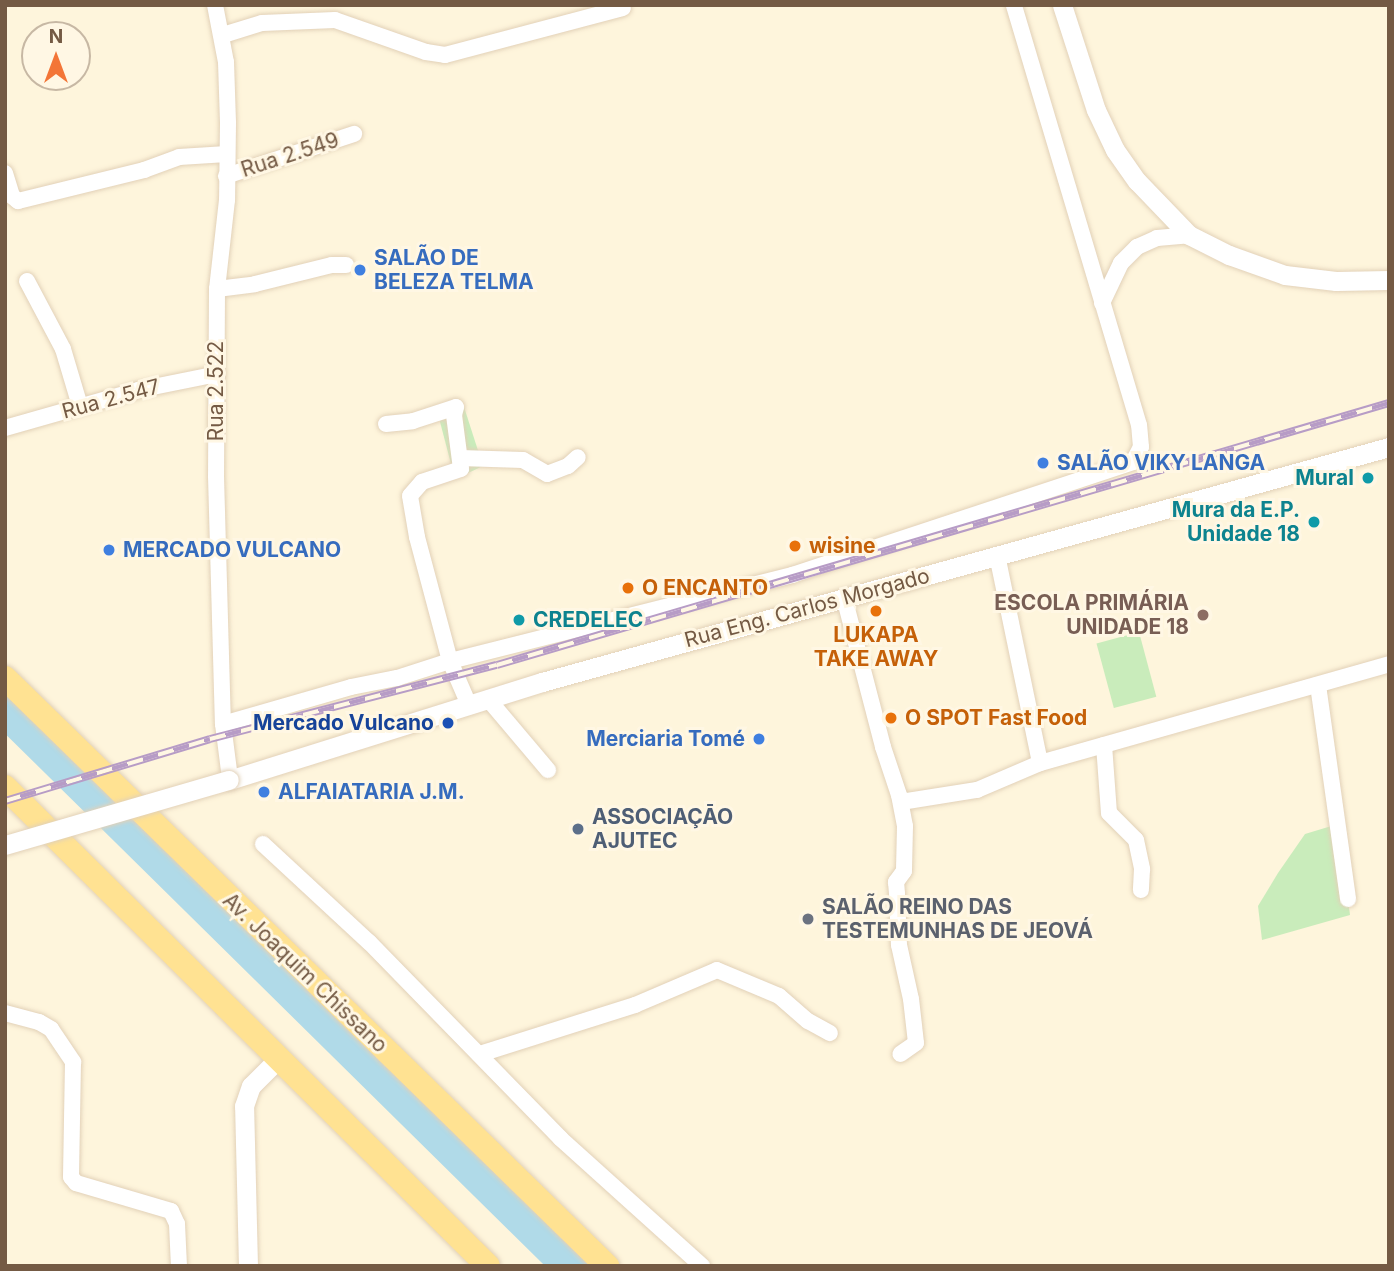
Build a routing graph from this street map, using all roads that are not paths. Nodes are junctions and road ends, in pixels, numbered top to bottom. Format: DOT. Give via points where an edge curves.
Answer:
graph roads {
  1 [pos="215,5"];
  2 [pos="1014,5"];
  3 [pos="1062,5"];
  4 [pos="623,8"];
  5 [pos="223,35"];
  6 [pos="354,134"];
  7 [pos="227,154"];
  8 [pos="5,173"];
  9 [pos="226,176"];
  10 [pos="1189,234"];
  11 [pos="346,265"];
  12 [pos="1389,280"];
  13 [pos="27,281"];
  14 [pos="217,289"];
  15 [pos="1102,303"];
  16 [pos="217,374"];
  17 [pos="80,406"];
  18 [pos="386,424"];
  19 [pos="5,428"];
  20 [pos="1389,447"];
  21 [pos="578,457"];
  22 [pos="460,458"];
  23 [pos="997,555"];
  24 [pos="844,597"];
  25 [pos="450,661"];
  26 [pos="1389,664"];
  27 [pos="5,678"];
  28 [pos="1318,685"];
  29 [pos="478,702"];
  30 [pos="223,724"];
  31 [pos="1104,745"];
  32 [pos="1041,763"];
  33 [pos="548,770"];
  34 [pos="229,779"];
  35 [pos="5,787"];
  36 [pos="901,802"];
  37 [pos="263,844"];
  38 [pos="5,845"];
  39 [pos="1141,890"];
  40 [pos="1348,899"];
  41 [pos="5,1013"];
  42 [pos="830,1033"];
  43 [pos="480,1055"];
  44 [pos="900,1055"];
  45 [pos="279,1058"];
  46 [pos="178,1266"];
  47 [pos="248,1266"];
  48 [pos="488,1266"];
  49 [pos="607,1266"];
  50 [pos="702,1266"];
  1 -- 5 [label="street, Rua 2.522"];
  2 -- 15 [label="street"];
  3 -- 10 [label="street" via="1096,110 1115,150"];
  4 -- 5 [label="street" via="444,55 335,20 262,23"];
  5 -- 7 [label="street, Rua 2.522"];
  6 -- 9 [label="street, Rua 2.549"];
  7 -- 8 [label="street" via="179,157 18,201"];
  7 -- 9 [label="street, Rua 2.522"];
  9 -- 14 [label="street, Rua 2.522" via="225,233"];
  10 -- 12 [label="street" via="1229,255 1285,275 1336,281"];
  10 -- 15 [label="street" via="1157,238 1137,247 1121,263"];
  11 -- 14 [label="street"];
  13 -- 17 [label="street" via="63,349"];
  14 -- 16 [label="street, Rua 2.522"];
  15 -- 25 [label="street" via="1139,425 1141,447 1133,462 792,575"];
  16 -- 17 [label="street, Rua 2.547"];
  16 -- 30 [label="street, Rua 2.522"];
  17 -- 19 [label="street, Rua 2.547"];
  18 -- 22 [label="street" via="456,407"];
  20 -- 23 [label="street, Rua Eng. Carlos Morgado"];
  21 -- 22 [label="street" via="547,474 523,460"];
  22 -- 25 [label="street" via="458,472 422,482 410,496 416,537"];
  23 -- 24 [label="street, Rua Eng. Carlos Morgado"];
  23 -- 32 [label="street"];
  24 -- 29 [label="street, Rua Eng. Carlos Morgado"];
  24 -- 36 [label="street"];
  25 -- 29 [label="street"];
  25 -- 30 [label="street"];
  26 -- 28 [label="street"];
  27 -- 49 [label="main road, Av. Joaquim Chissano"];
  28 -- 31 [label="street"];
  28 -- 40 [label="street"];
  29 -- 33 [label="street"];
  29 -- 34 [label="street, Rua Eng. Carlos Morgado"];
  30 -- 34 [label="street, Rua 2.522"];
  31 -- 32 [label="street"];
  31 -- 39 [label="street" via="1109,813 1136,840"];
  32 -- 36 [label="street" via="977,790"];
  34 -- 38 [label="street, Rua Eng. Carlos Morgado, bridge"];
  35 -- 45 [label="main road"];
  36 -- 44 [label="street" via="906,855 904,874 897,882 899,945 916,1042"];
  37 -- 43 [label="street" via="369,942"];
  41 -- 46 [label="street" via="51,1029 73,1062 71,1177 76,1183 171,1212 177,1224"];
  42 -- 43 [label="street" via="779,996 717,970 635,1005"];
  43 -- 50 [label="street" via="561,1139"];
  45 -- 47 [label="street" via="251,1086 244,1106"];
  45 -- 48 [label="main road"];
}
